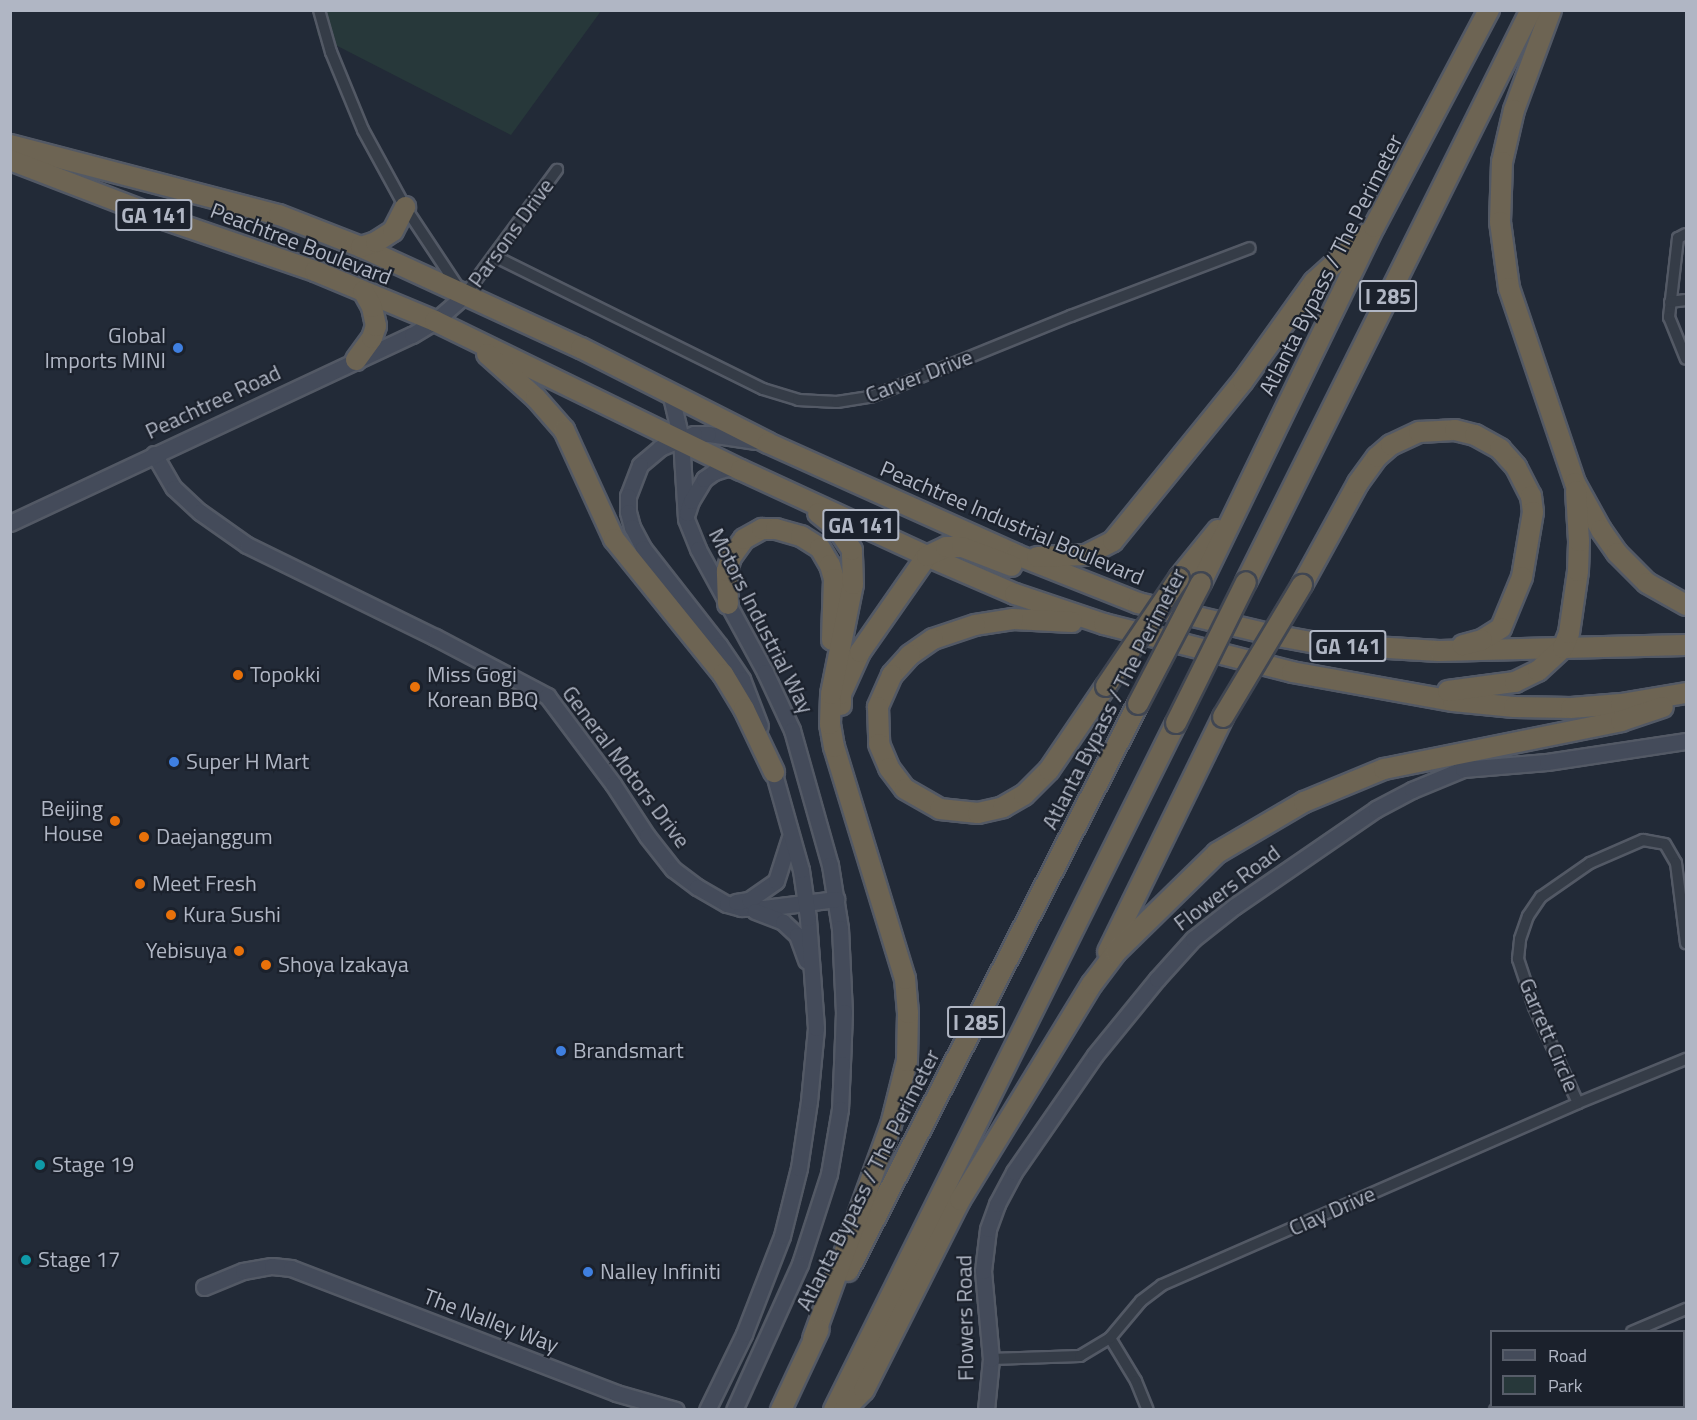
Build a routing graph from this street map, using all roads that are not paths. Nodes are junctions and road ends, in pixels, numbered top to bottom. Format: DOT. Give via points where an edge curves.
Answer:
graph roads {
  1 [pos="319,10"];
  2 [pos="1489,10"];
  3 [pos="1531,10"];
  4 [pos="1551,10"];
  5 [pos="10,145"];
  6 [pos="10,160"];
  7 [pos="557,170"];
  8 [pos="405,207"];
  9 [pos="1374,227"];
  10 [pos="1686,234"];
  11 [pos="361,247"];
  12 [pos="1250,248"];
  13 [pos="494,256"];
  14 [pos="363,291"];
  15 [pos="464,297"];
  16 [pos="1686,300"];
  17 [pos="1670,302"];
  18 [pos="435,321"];
  19 [pos="472,340"];
  20 [pos="1686,359"];
  21 [pos="356,360"];
  22 [pos="670,392"];
  23 [pos="681,439"];
  24 [pos="768,443"];
  25 [pos="154,454"];
  26 [pos="741,470"];
  27 [pos="1575,483"];
  28 [pos="795,494"];
  29 [pos="1240,502"];
  30 [pos="686,519"];
  31 [pos="10,523"];
  32 [pos="1017,555"];
  33 [pos="927,556"];
  34 [pos="1138,603"];
  35 [pos="728,604"];
  36 [pos="1686,605"];
  37 [pos="1104,624"];
  38 [pos="1686,645"];
  39 [pos="1563,648"];
  40 [pos="1439,651"];
  41 [pos="1406,693"];
  42 [pos="1686,693"];
  43 [pos="831,694"];
  44 [pos="1686,700"];
  45 [pos="1686,741"];
  46 [pos="774,772"];
  47 [pos="847,788"];
  48 [pos="791,833"];
  49 [pos="836,900"];
  50 [pos="806,904"];
  51 [pos="734,906"];
  52 [pos="1686,943"];
  53 [pos="812,974"];
  54 [pos="1092,984"];
  55 [pos="1686,1059"];
  56 [pos="1578,1103"];
  57 [pos="204,1287"];
  58 [pos="1686,1309"];
  59 [pos="1637,1330"];
  60 [pos="1110,1338"];
  61 [pos="813,1339"];
  62 [pos="991,1359"];
  63 [pos="676,1410"];
  64 [pos="707,1410"];
  65 [pos="734,1410"];
  66 [pos="781,1410"];
  67 [pos="834,1410"];
  68 [pos="844,1410"];
  69 [pos="986,1410"];
  70 [pos="1148,1410"];
  1 -- 8 [label="street" via="363,130"];
  2 -- 9 [label="highway, Atlanta Bypass / The Perimeter / I 285"];
  3 -- 67 [label="highway, I 285, bridge"];
  4 -- 27 [label="highway" via="1508,130 1502,162 1500,222 1509,288"];
  5 -- 11 [label="highway, Peachtree Boulevard / GA 141" via="279,215"];
  6 -- 14 [label="highway, Peachtree Boulevard / GA 141"];
  7 -- 13 [label="street, Parsons Drive"];
  8 -- 11 [label="highway" via="393,231"];
  8 -- 15 [label="street"];
  9 -- 29 [label="highway, Atlanta Bypass / The Perimeter / I 285"];
  9 -- 32 [label="highway" via="1314,282 1236,390 1113,541 1096,552 1076,557"];
  10 -- 17 [label="street" via="1678,238"];
  11 -- 15 [label="highway, Peachtree Boulevard / GA 141"];
  12 -- 13 [label="street, Carver Drive" via="878,394 830,402 798,400 763,389"];
  13 -- 15 [label="street, Parsons Drive"];
  14 -- 18 [label="highway, Peachtree Boulevard / GA 141"];
  14 -- 21 [label="highway" via="372,307 375,326 372,338"];
  15 -- 18 [label="main road, Peachtree Road"];
  15 -- 22 [label="highway, Peachtree Industrial Boulevard / GA 141"];
  16 -- 17 [label="street"];
  17 -- 20 [label="street" via="1669,317"];
  18 -- 19 [label="highway, Peachtree Boulevard / GA 141"];
  18 -- 21 [label="main road, Peachtree Road"];
  19 -- 23 [label="highway, GA 141"];
  19 -- 46 [label="highway" via="536,398 564,430 614,539 723,674"];
  21 -- 25 [label="main road, Peachtree Road"];
  22 -- 23 [label="main road, Motors Industrial Way"];
  22 -- 24 [label="highway, Peachtree Industrial Boulevard / GA 141"];
  23 -- 24 [label="main road, Motors Industrial Way" via="708,434"];
  23 -- 26 [label="highway, GA 141"];
  23 -- 30 [label="main road, Motors Industrial Way"];
  23 -- 46 [label="main road, Motors Industrial Way" via="649,455 640,465 628,496 632,527 643,548 741,679 753,703"];
  24 -- 32 [label="highway, Peachtree Industrial Boulevard / GA 141"];
  25 -- 31 [label="main road, Peachtree Road"];
  25 -- 51 [label="main road, General Motors Drive" via="174,488 247,546 548,696 674,869 697,888"];
  26 -- 28 [label="highway, GA 141"];
  26 -- 30 [label="main road" via="727,468 704,479"];
  27 -- 36 [label="highway" via="1601,530 1631,569 1660,592"];
  27 -- 39 [label="highway" via="1580,541 1578,571 1569,633"];
  28 -- 33 [label="highway, GA 141"];
  28 -- 43 [label="highway" via="837,528 852,550 853,584"];
  29 -- 37 [label="highway, bridge" via="1179,578 1049,770 1024,795 990,811 954,813 917,798 892,773 879,744 878,707 886,685 910,655 933,639 963,628 1013,619"];
  29 -- 61 [label="highway, Atlanta Bypass / The Perimeter / I 285, bridge"];
  30 -- 35 [label="main road, Motors Industrial Way"];
  32 -- 34 [label="highway, Peachtree Industrial Boulevard / GA 141"];
  33 -- 34 [label="highway" via="946,547 962,547 1084,593"];
  33 -- 37 [label="highway, GA 141" via="1015,594"];
  33 -- 47 [label="highway" via="860,652 841,694 839,735"];
  34 -- 40 [label="highway, Peachtree Industrial Boulevard / GA 141" via="1322,644"];
  35 -- 43 [label="highway" via="725,583 731,557 751,533 762,528 776,529 801,536 819,548 834,579"];
  35 -- 49 [label="main road, Motors Industrial Way" via="792,730 813,799"];
  37 -- 41 [label="highway, GA 141" via="1292,672"];
  38 -- 39 [label="highway, Peachtree Industrial Boulevard / GA 141"];
  39 -- 40 [label="highway, Peachtree Industrial Boulevard / GA 141"];
  39 -- 41 [label="highway" via="1538,671 1515,682"];
  40 -- 54 [label="highway, bridge" via="1482,640 1501,628 1522,577 1533,512 1531,496 1516,467 1500,448 1455,430 1419,432 1391,445 1368,468 1223,717"];
  41 -- 42 [label="highway, GA 141" via="1486,705 1571,708"];
  43 -- 47 [label="highway" via="834,747"];
  44 -- 54 [label="highway" via="1621,721 1384,769 1304,802 1217,853 1116,952"];
  45 -- 62 [label="main road, Flowers Road" via="1463,770 1412,790 1376,809 1193,939 1095,1054 1014,1172 993,1216 985,1247 983,1271"];
  46 -- 48 [label="main road, Motors Industrial Way"];
  47 -- 61 [label="highway" via="905,979 907,1061 891,1125"];
  48 -- 50 [label="main road, Motors Industrial Way"];
  48 -- 51 [label="main road" via="776,881"];
  49 -- 50 [label="main road"];
  49 -- 65 [label="main road, Motors Industrial Way" via="844,1012 840,1109 829,1174 800,1264"];
  50 -- 51 [label="main road"];
  50 -- 53 [label="main road, Motors Industrial Way"];
  51 -- 53 [label="main road, General Motors Drive" via="783,922 797,935"];
  52 -- 56 [label="street, Garrett Circle" via="1676,863 1665,844 1642,840 1590,863 1541,897 1527,916 1518,959 1534,1007"];
  53 -- 64 [label="main road, Motors Industrial Way" via="816,1028 809,1101 783,1236 744,1334"];
  54 -- 68 [label="highway" via="960,1200 864,1390"];
  55 -- 56 [label="street, Clay Drive"];
  56 -- 60 [label="street, Clay Drive" via="1162,1285 1141,1300"];
  57 -- 63 [label="main road, The Nalley Way" via="243,1271 272,1266 291,1268 616,1393"];
  58 -- 59 [label="street"];
  60 -- 62 [label="street, Clay Drive" via="1080,1356"];
  60 -- 70 [label="street"];
  61 -- 66 [label="highway, Atlanta Bypass / The Perimeter / I 285"];
  62 -- 69 [label="main road, Flowers Road"];
}
